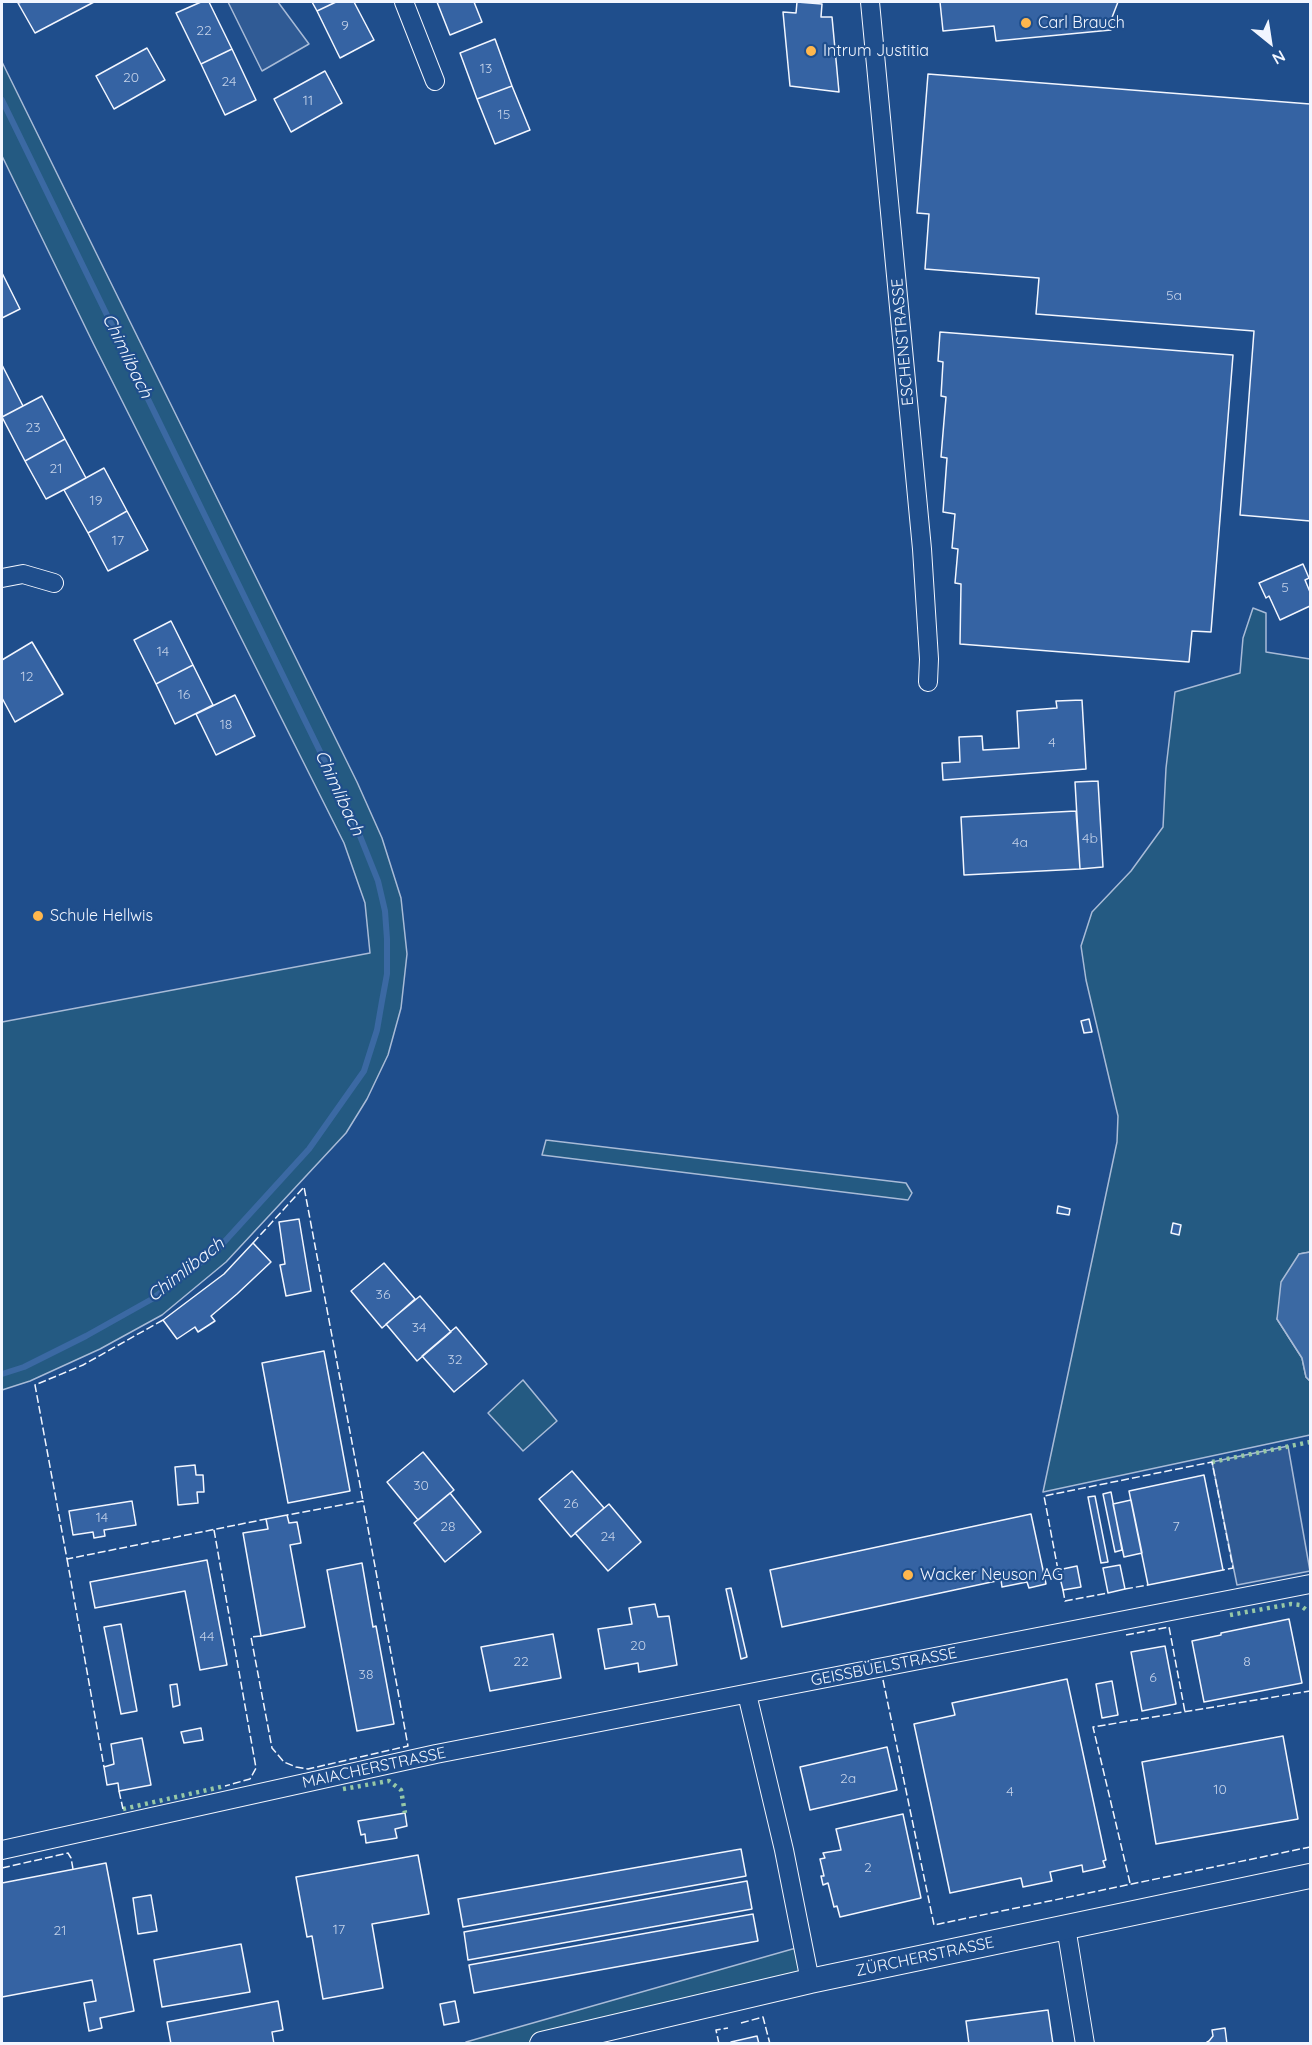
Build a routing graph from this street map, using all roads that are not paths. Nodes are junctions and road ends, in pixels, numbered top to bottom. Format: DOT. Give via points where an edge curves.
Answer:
graph roads {
  1 [pos="404,2"];
  2 [pos="870,2"];
  3 [pos="435,81"];
  4 [pos="2,578"];
  5 [pos="54,583"];
  6 [pos="928,682"];
  7 [pos="1311,1584"];
  8 [pos="747,1694"];
  9 [pos="2,1850"];
  10 [pos="1311,1876"];
  11 [pos="1066,1927"];
  12 [pos="810,1981"];
  13 [pos="542,2043"];
  14 [pos="1084,2043"];
  1 -- 3 [label="street"];
  2 -- 6 [label="street, ESCHENSTRASSE" via="922,549 930,659"];
  4 -- 5 [label="street" via="23,574"];
  7 -- 8 [label="street, GEISSBÜELSTRASSE"];
  8 -- 9 [label="street, MAIACHERSTRASSE" via="436,1754"];
  8 -- 12 [label="street"];
  10 -- 11 [label="main road, ZÜRCHERSTRASSE"];
  11 -- 12 [label="main road, ZÜRCHERSTRASSE"];
  11 -- 14 [label="street"];
  12 -- 13 [label="main road, ZÜRCHERSTRASSE"];
}
